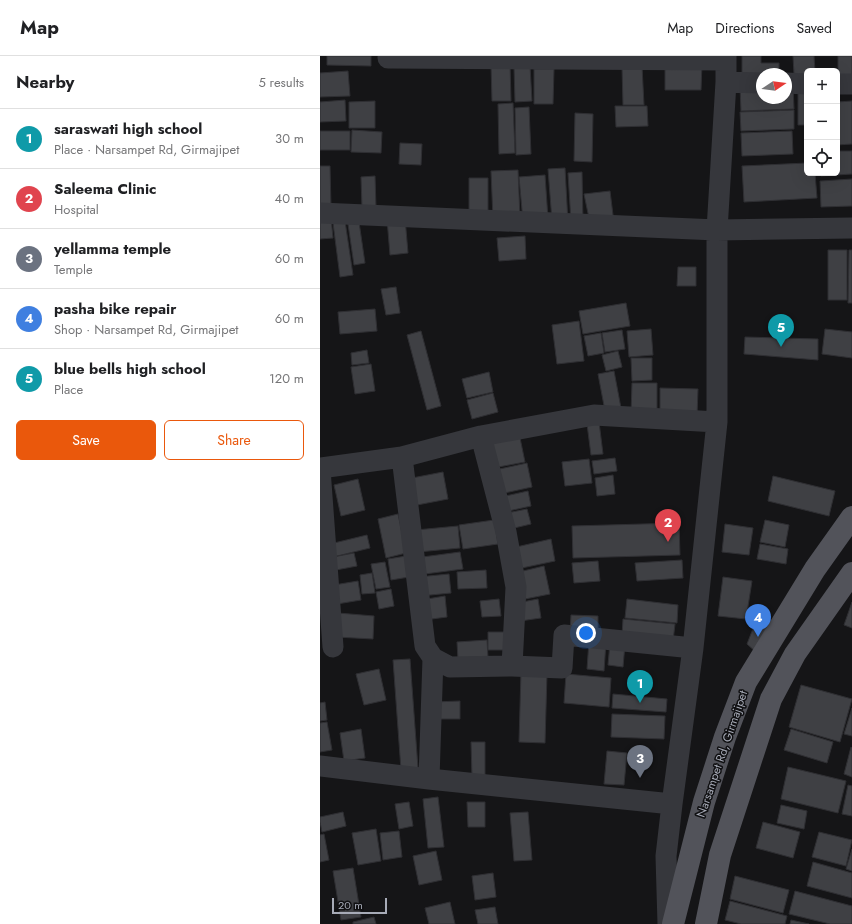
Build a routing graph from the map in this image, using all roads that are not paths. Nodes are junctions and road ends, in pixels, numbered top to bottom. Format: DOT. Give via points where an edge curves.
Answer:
graph roads {
  1 [pos="388,58"];
  2 [pos="726,58"];
  3 [pos="726,82"];
  4 [pos="756,83"];
  5 [pos="792,83"];
  6 [pos="804,84"];
  7 [pos="840,84"];
  8 [pos="852,84"];
  9 [pos="320,212"];
  10 [pos="852,228"];
  11 [pos="716,230"];
  12 [pos="717,422"];
  13 [pos="481,436"];
  14 [pos="402,457"];
  15 [pos="320,469"];
  16 [pos="852,517"];
  17 [pos="852,573"];
  18 [pos="334,647"];
  19 [pos="692,648"];
  20 [pos="433,658"];
  21 [pos="512,666"];
  22 [pos="320,766"];
  23 [pos="429,779"];
  24 [pos="672,804"];
  25 [pos="668,924"];
  26 [pos="673,924"];
  27 [pos="706,924"];
  1 -- 2 [label="street"];
  2 -- 3 [label="street"];
  3 -- 4 [label="street"];
  3 -- 11 [label="street"];
  5 -- 6 [label="street"];
  7 -- 8 [label="street"];
  9 -- 11 [label="street"];
  10 -- 11 [label="street"];
  11 -- 12 [label="street"];
  12 -- 13 [label="street" via="594,415"];
  12 -- 19 [label="street"];
  13 -- 14 [label="street"];
  13 -- 21 [label="street" via="506,532 516,587"];
  14 -- 15 [label="street"];
  14 -- 20 [label="street" via="425,646"];
  15 -- 18 [label="street"];
  16 -- 26 [label="main road, Narsampet Rd, Girmajipet" via="814,569 746,682 704,802"];
  17 -- 27 [label="main road" via="795,654 771,699 720,854"];
  19 -- 21 [label="street" via="564,635 562,668"];
  19 -- 24 [label="street"];
  20 -- 21 [label="street" via="450,667"];
  20 -- 23 [label="street"];
  22 -- 23 [label="street"];
  23 -- 24 [label="street"];
  24 -- 25 [label="street" via="666,856"];
}
